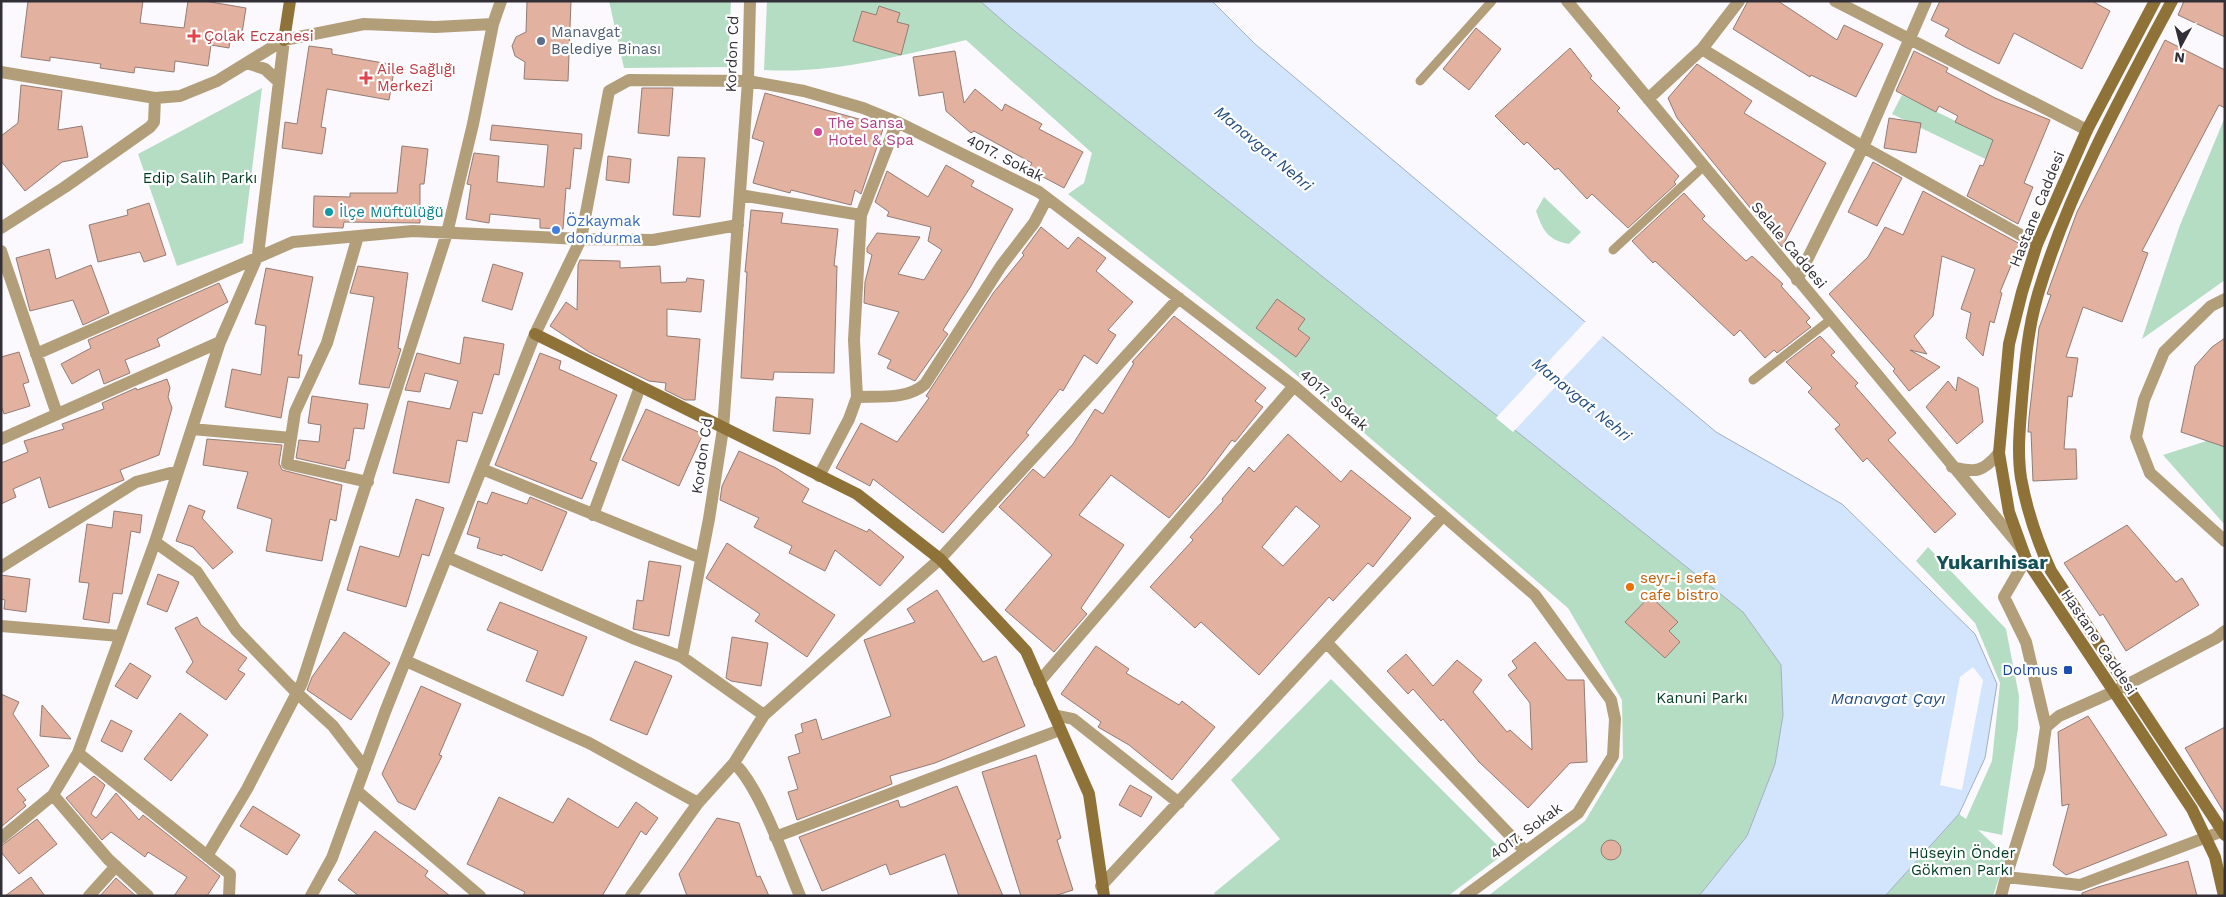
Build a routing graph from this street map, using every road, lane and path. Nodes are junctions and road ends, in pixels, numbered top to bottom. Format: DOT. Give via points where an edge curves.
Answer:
graph roads {
  1 [pos="290,1"];
  2 [pos="501,1"];
  3 [pos="750,1"];
  4 [pos="1492,1"];
  5 [pos="1566,1"];
  6 [pos="1739,1"];
  7 [pos="1835,1"];
  8 [pos="1926,1"];
  9 [pos="2155,1"];
  10 [pos="2172,1"];
  11 [pos="493,24"];
  12 [pos="284,40"];
  13 [pos="1909,40"];
  14 [pos="1702,49"];
  15 [pos="247,63"];
  16 [pos="1,72"];
  17 [pos="748,81"];
  18 [pos="1420,81"];
  19 [pos="279,82"];
  20 [pos="155,98"];
  21 [pos="1648,99"];
  22 [pos="897,122"];
  23 [pos="2087,130"];
  24 [pos="1863,147"];
  25 [pos="1703,166"];
  26 [pos="740,195"];
  27 [pos="1047,198"];
  28 [pos="861,215"];
  29 [pos="738,225"];
  30 [pos="1,228"];
  31 [pos="447,233"];
  32 [pos="358,236"];
  33 [pos="581,240"];
  34 [pos="2038,244"];
  35 [pos="1612,250"];
  36 [pos="1,251"];
  37 [pos="258,255"];
  38 [pos="1797,280"];
  39 [pos="1178,298"];
  40 [pos="2225,299"];
  41 [pos="1830,320"];
  42 [pos="535,334"];
  43 [pos="220,342"];
  44 [pos="36,354"];
  45 [pos="1754,380"];
  46 [pos="1294,386"];
  47 [pos="640,387"];
  48 [pos="857,396"];
  49 [pos="57,414"];
  50 [pos="192,428"];
  51 [pos="723,429"];
  52 [pos="291,438"];
  53 [pos="1,439"];
  54 [pos="1999,453"];
  55 [pos="1952,466"];
  56 [pos="482,469"];
  57 [pos="178,471"];
  58 [pos="819,476"];
  59 [pos="368,482"];
  60 [pos="593,515"];
  61 [pos="1443,516"];
  62 [pos="2225,541"];
  63 [pos="155,542"];
  64 [pos="2024,554"];
  65 [pos="447,558"];
  66 [pos="701,558"];
  67 [pos="940,558"];
  68 [pos="1,567"];
  69 [pos="1,626"];
  70 [pos="2225,631"];
  71 [pos="120,636"];
  72 [pos="1327,643"];
  73 [pos="682,657"];
  74 [pos="406,661"];
  75 [pos="1039,682"];
  76 [pos="2128,685"];
  77 [pos="2113,692"];
  78 [pos="297,693"];
  79 [pos="764,715"];
  80 [pos="1054,715"];
  81 [pos="2046,727"];
  82 [pos="1060,730"];
  83 [pos="78,753"];
  84 [pos="734,763"];
  85 [pos="365,768"];
  86 [pos="357,791"];
  87 [pos="53,795"];
  88 [pos="698,803"];
  89 [pos="1179,803"];
  90 [pos="2224,833"];
  91 [pos="775,837"];
  92 [pos="2206,837"];
  93 [pos="1,838"];
  94 [pos="1525,852"];
  95 [pos="207,856"];
  96 [pos="116,866"];
  97 [pos="2006,877"];
  98 [pos="1103,891"];
  99 [pos="2081,891"];
  100 [pos="312,895"];
  101 [pos="89,896"];
  102 [pos="148,896"];
  103 [pos="229,896"];
  104 [pos="480,896"];
  105 [pos="631,896"];
  106 [pos="800,896"];
  107 [pos="1465,896"];
  108 [pos="2001,896"];
  109 [pos="2224,896"];
  1 -- 12 [label="main road"];
  2 -- 11 [label="street"];
  3 -- 17 [label="street, Kordon Cd"];
  4 -- 18 [label="lane"];
  5 -- 21 [label="street, Selale Caddesi"];
  6 -- 14 [label="street"];
  7 -- 13 [label="street"];
  8 -- 13 [label="street"];
  9 -- 23 [label="main road, Hastane Caddesi"];
  10 -- 76 [label="main road, Hastane Caddesi" via="2104,132 2037,295 2026,347 2019,438 2021,477 2034,534 2051,572"];
  11 -- 12 [label="street" via="435,27 364,24"];
  11 -- 31 [label="street"];
  12 -- 15 [label="street"];
  12 -- 19 [label="street"];
  13 -- 23 [label="street"];
  13 -- 24 [label="street"];
  14 -- 21 [label="street"];
  14 -- 24 [label="street"];
  15 -- 19 [label="street" via="264,69"];
  15 -- 20 [label="street" via="217,81 180,96"];
  16 -- 20 [label="street"];
  17 -- 22 [label="street, 4017. Sokak" via="804,91 863,108"];
  17 -- 26 [label="street, Kordon Cd"];
  17 -- 33 [label="street, 4017. Sokak" via="629,80 609,91"];
  19 -- 37 [label="street"];
  20 -- 30 [label="street" via="154,122 150,127 66,187"];
  21 -- 25 [label="street, Selale Caddesi"];
  22 -- 27 [label="street, 4017. Sokak"];
  22 -- 28 [label="street"];
  23 -- 34 [label="main road, Hastane Caddesi"];
  24 -- 34 [label="street"];
  24 -- 38 [label="street"];
  25 -- 35 [label="lane"];
  25 -- 38 [label="street, Selale Caddesi"];
  26 -- 28 [label="street"];
  26 -- 29 [label="street, Kordon Cd"];
  27 -- 39 [label="street, 4017. Sokak"];
  27 -- 48 [label="street" via="1034,223 1001,266 925,384 918,390 900,395"];
  28 -- 48 [label="street" via="854,340"];
  29 -- 33 [label="street" via="653,240"];
  29 -- 51 [label="street, Kordon Cd"];
  31 -- 32 [label="street" via="413,231"];
  31 -- 33 [label="street"];
  31 -- 59 [label="street"];
  32 -- 37 [label="street" via="292,242"];
  32 -- 52 [label="street" via="327,343 295,412"];
  33 -- 42 [label="street"];
  34 -- 54 [label="main road, Hastane Caddesi" via="2009,344"];
  36 -- 44 [label="street"];
  37 -- 43 [label="street"];
  37 -- 44 [label="street"];
  38 -- 41 [label="street, Selale Caddesi"];
  39 -- 46 [label="street, 4017. Sokak"];
  39 -- 67 [label="street"];
  40 -- 62 [label="street" via="2211,306 2164,352 2144,400 2136,437 2150,473"];
  41 -- 45 [label="lane"];
  41 -- 55 [label="street, Selale Caddesi"];
  42 -- 47 [label="main road"];
  42 -- 56 [label="street"];
  43 -- 49 [label="street"];
  43 -- 50 [label="street"];
  44 -- 49 [label="street"];
  46 -- 61 [label="street, 4017. Sokak"];
  46 -- 75 [label="street"];
  47 -- 51 [label="main road"];
  47 -- 60 [label="street"];
  48 -- 58 [label="street" via="849,419"];
  49 -- 53 [label="street"];
  50 -- 52 [label="street"];
  50 -- 57 [label="street"];
  51 -- 58 [label="main road"];
  51 -- 66 [label="street, Kordon Cd"];
  52 -- 59 [label="street" via="287,464"];
  54 -- 55 [label="street" via="1984,468 1966,470"];
  54 -- 64 [label="main road, Hastane Caddesi" via="2009,512"];
  55 -- 64 [label="street, Selale Caddesi"];
  56 -- 60 [label="street"];
  56 -- 65 [label="street"];
  57 -- 63 [label="street"];
  57 -- 68 [label="street" via="136,482"];
  58 -- 67 [label="main road" via="857,494"];
  59 -- 78 [label="street"];
  60 -- 66 [label="street"];
  61 -- 72 [label="street"];
  61 -- 94 [label="street, 4017. Sokak" via="1535,595 1611,700 1615,719 1613,756 1578,813"];
  63 -- 71 [label="street"];
  63 -- 78 [label="street" via="197,572 236,630"];
  64 -- 77 [label="main road, Hastane Caddesi"];
  64 -- 81 [label="street" via="2004,597 2026,642"];
  65 -- 73 [label="street"];
  65 -- 74 [label="street"];
  66 -- 73 [label="street, Kordon Cd"];
  67 -- 75 [label="main road" via="1026,651"];
  67 -- 79 [label="street"];
  69 -- 71 [label="street"];
  70 -- 76 [label="street"];
  71 -- 83 [label="street"];
  72 -- 89 [label="street"];
  72 -- 94 [label="street"];
  73 -- 79 [label="street"];
  74 -- 85 [label="street"];
  74 -- 88 [label="street" via="589,743"];
  75 -- 80 [label="main road"];
  76 -- 77 [label="street"];
  76 -- 90 [label="main road, Hastane Caddesi"];
  77 -- 81 [label="street" via="2058,716"];
  77 -- 92 [label="main road, Hastane Caddesi" via="2192,809"];
  78 -- 85 [label="street" via="334,726"];
  78 -- 95 [label="street" via="247,789"];
  79 -- 84 [label="street"];
  80 -- 82 [label="main road"];
  80 -- 89 [label="street" via="1073,719"];
  81 -- 97 [label="street" via="2040,768"];
  82 -- 91 [label="street"];
  82 -- 98 [label="main road" via="1089,794"];
  83 -- 87 [label="street"];
  83 -- 95 [label="street"];
  84 -- 88 [label="street"];
  84 -- 91 [label="street" via="744,772"];
  85 -- 86 [label="street"];
  86 -- 100 [label="street" via="332,858"];
  86 -- 104 [label="street"];
  87 -- 93 [label="street"];
  87 -- 96 [label="street"];
  88 -- 105 [label="street"];
  89 -- 98 [label="street"];
  90 -- 92 [label="street"];
  91 -- 106 [label="street"];
  92 -- 99 [label="street"];
  92 -- 109 [label="main road, Hastane Caddesi" via="2215,857"];
  94 -- 107 [label="street, 4017. Sokak"];
  95 -- 103 [label="street" via="230,874"];
  96 -- 101 [label="street"];
  96 -- 102 [label="street"];
  97 -- 99 [label="street"];
  97 -- 108 [label="street"];
}
